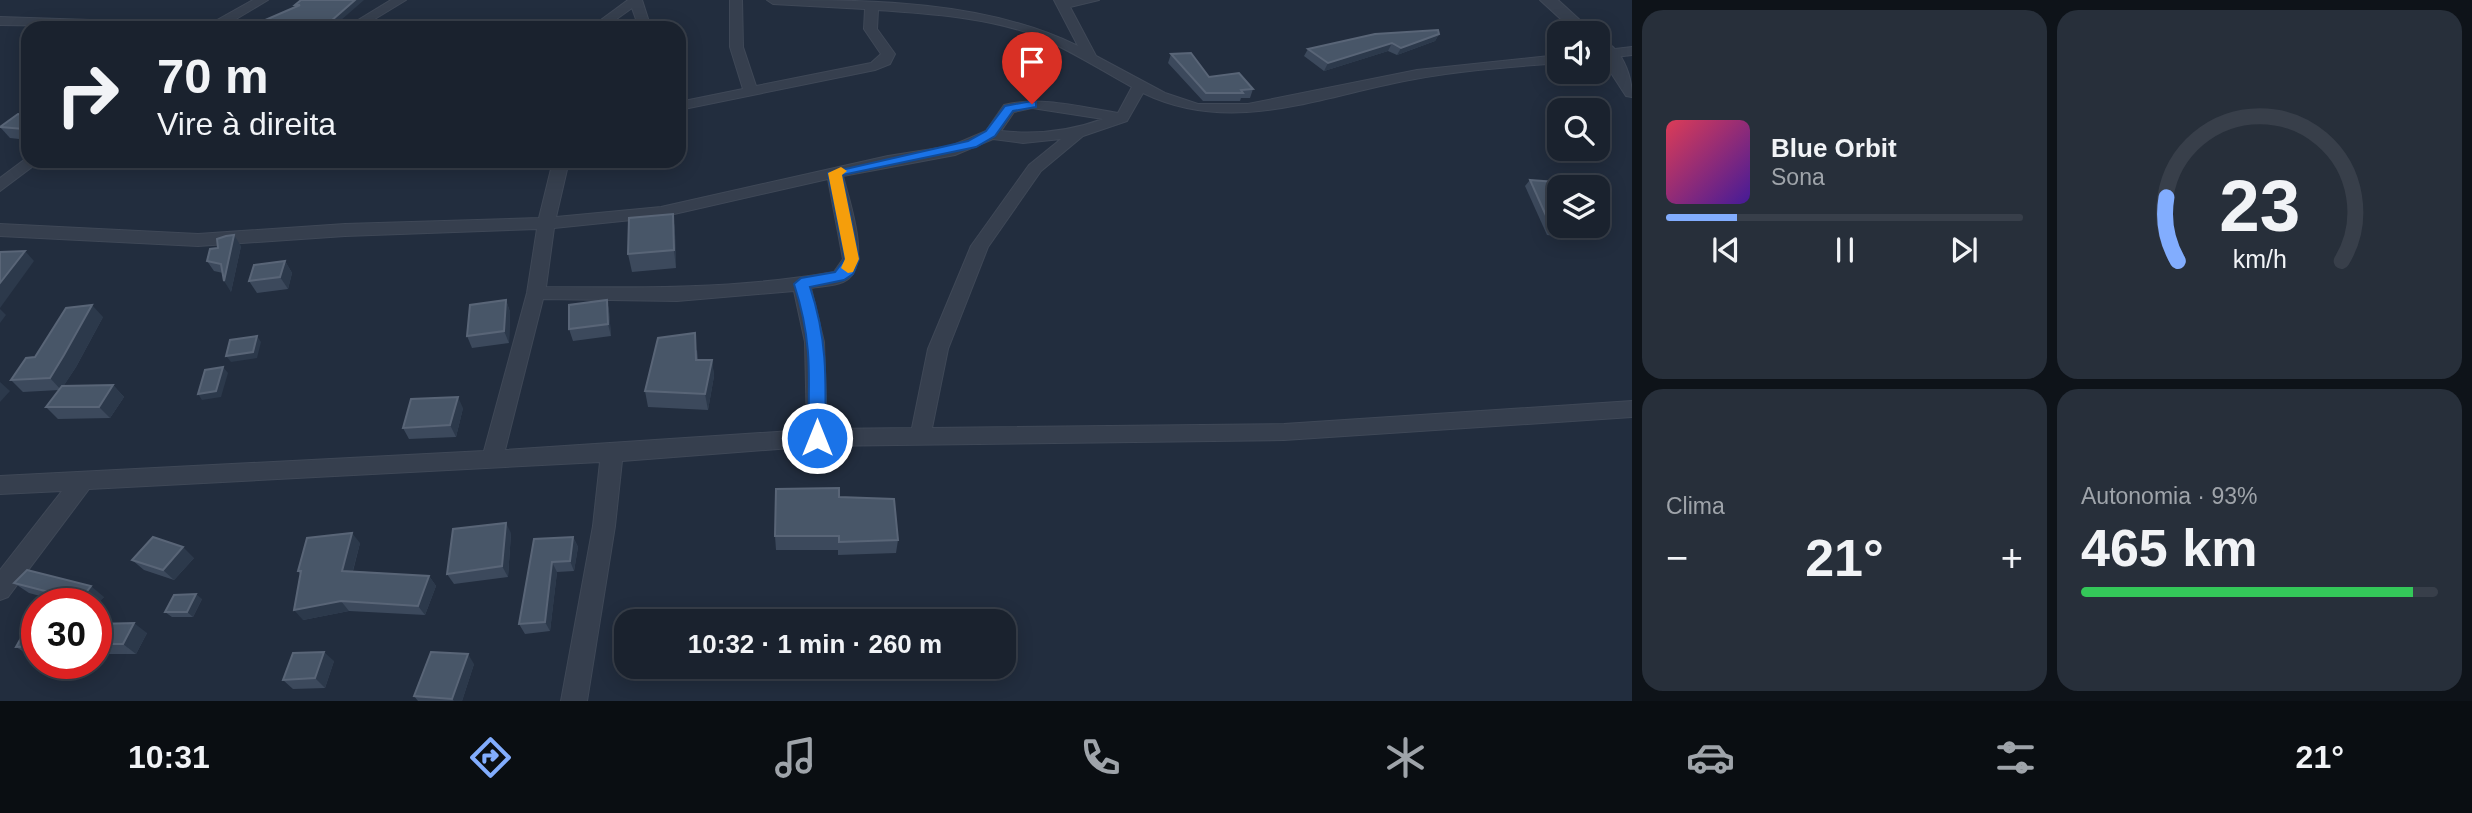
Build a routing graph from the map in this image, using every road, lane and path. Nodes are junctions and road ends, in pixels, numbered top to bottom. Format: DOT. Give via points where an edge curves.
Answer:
graph roads {
  1 [pos="262,0"];
  2 [pos="400,0"];
  3 [pos="636,0"];
  4 [pos="736,0"];
  5 [pos="773,0"];
  6 [pos="970,0"];
  7 [pos="1093,0"];
  8 [pos="1549,0"];
  9 [pos="1060,2"];
  10 [pos="872,8"];
  11 [pos="971,15"];
  12 [pos="0,21"];
  13 [pos="225,21"];
  14 [pos="363,21"];
  15 [pos="606,21"];
  16 [pos="643,21"];
  17 [pos="1573,21"];
  18 [pos="21,22"];
  19 [pos="1610,51"];
  20 [pos="1632,51"];
  21 [pos="1090,55"];
  22 [pos="1547,60"];
  23 [pos="1610,63"];
  24 [pos="1141,84"];
  25 [pos="752,92"];
  26 [pos="1632,92"];
  27 [pos="686,105"];
  28 [pos="1122,118"];
  29 [pos="1078,133"];
  30 [pos="991,134"];
  31 [pos="23,168"];
  32 [pos="559,168"];
  33 [pos="835,173"];
  34 [pos="0,186"];
  35 [pos="546,223"];
  36 [pos="0,230"];
  37 [pos="801,284"];
  38 [pos="536,293"];
  39 [pos="1632,408"];
  40 [pos="817,438"];
  41 [pos="920,438"];
  42 [pos="612,453"];
  43 [pos="492,460"];
  44 [pos="83,481"];
  45 [pos="0,485"];
  46 [pos="0,589"];
  47 [pos="574,701"];
  1 -- 13 [label="street"];
  2 -- 14 [label="street"];
  3 -- 15 [label="street"];
  3 -- 16 [label="street"];
  4 -- 25 [label="street" via="733,39"];
  5 -- 10 [label="street"];
  6 -- 11 [label="street"];
  7 -- 9 [label="street"];
  8 -- 17 [label="street"];
  9 -- 21 [label="street"];
  10 -- 11 [label="street"];
  10 -- 25 [label="street" via="867,23 885,47 885,61"];
  11 -- 21 [label="street" via="1040,33"];
  12 -- 18 [label="street"];
  19 -- 20 [label="street"];
  21 -- 24 [label="street"];
  22 -- 24 [label="street" via="1417,74 1238,109 1197,108"];
  23 -- 26 [label="street"];
  24 -- 28 [label="street"];
  25 -- 27 [label="street"];
  28 -- 29 [label="street"];
  28 -- 30 [label="street" via="1019,105 1003,114"];
  29 -- 30 [label="street" via="1023,138"];
  29 -- 41 [label="street" via="1022,183 980,247 938,349"];
  30 -- 33 [label="street" via="955,149"];
  31 -- 34 [label="street"];
  32 -- 35 [label="street"];
  33 -- 35 [label="street" via="671,211"];
  33 -- 37 [label="street" via="852,259 839,277"];
  35 -- 36 [label="street" via="198,240"];
  35 -- 38 [label="street"];
  37 -- 38 [label="street" via="677,295"];
  37 -- 40 [label="street" via="818,351"];
  38 -- 43 [label="street"];
  39 -- 41 [label="street" via="1284,432"];
  40 -- 41 [label="street"];
  40 -- 42 [label="street"];
  42 -- 43 [label="street"];
  42 -- 47 [label="street" via="593,601"];
  43 -- 44 [label="street"];
  44 -- 45 [label="street"];
  44 -- 46 [label="street"];
}
